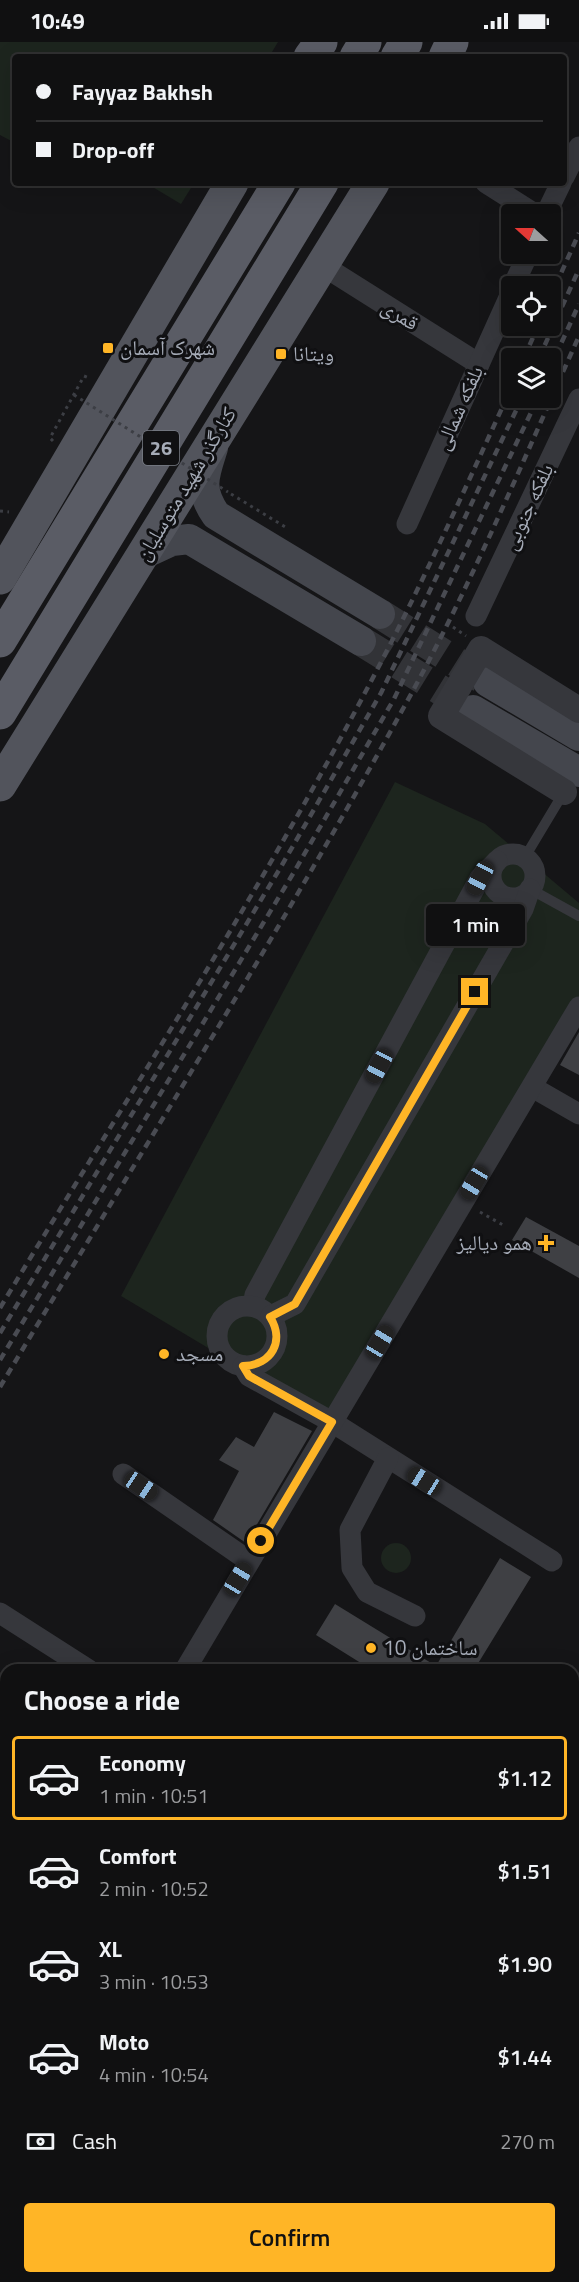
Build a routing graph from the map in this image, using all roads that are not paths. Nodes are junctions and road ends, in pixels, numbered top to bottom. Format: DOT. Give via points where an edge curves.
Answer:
graph roads {
  1 [pos="579,147"];
  2 [pos="567,171"];
  3 [pos="230,186"];
  4 [pos="277,186"];
  5 [pos="320,186"];
  6 [pos="371,186"];
  7 [pos="491,186"];
  8 [pos="560,186"];
  9 [pos="519,204"];
  10 [pos="551,204"];
  11 [pos="322,266"];
  12 [pos="501,315"];
  13 [pos="479,364"];
  14 [pos="579,399"];
  15 [pos="218,431"];
  16 [pos="407,524"];
  17 [pos="144,554"];
  18 [pos="0,578"];
  19 [pos="380,614"];
  20 [pos="477,616"];
  21 [pos="0,641"];
  22 [pos="361,641"];
  23 [pos="488,682"];
  24 [pos="473,710"];
  25 [pos="579,710"];
  26 [pos="0,713"];
  27 [pos="579,736"];
  28 [pos="572,782"];
  29 [pos="0,785"];
  30 [pos="525,857"];
  31 [pos="497,861"];
  32 [pos="530,889"];
  33 [pos="579,916"];
  34 [pos="579,1007"];
  35 [pos="532,1087"];
  36 [pos="579,1114"];
  37 [pos="262,1311"];
  38 [pos="243,1366"];
  39 [pos="332,1422"];
  40 [pos="388,1458"];
  41 [pos="123,1474"];
  42 [pos="249,1561"];
  43 [pos="552,1561"];
  44 [pos="0,1613"];
  45 [pos="415,1616"];
  46 [pos="80,1664"];
  47 [pos="189,1664"];
  1 -- 2 [label="street"];
  3 -- 18 [label="main road"];
  4 -- 21 [label="highway, 26"];
  5 -- 26 [label="highway, 26"];
  6 -- 11 [label="main road, کنارگذر شهید متوسلیان"];
  7 -- 9 [label="street"];
  8 -- 10 [label="street"];
  11 -- 13 [label="street, قمری"];
  11 -- 15 [label="main road, کنارگذر شهید متوسلیان"];
  12 -- 13 [label="street, بلفکه شمالی"];
  13 -- 16 [label="street, بلفکه شمالی"];
  14 -- 20 [label="street, بلفکه جنوبی"];
  15 -- 17 [label="main road, کنارگذر شهید متوسلیان"];
  15 -- 19 [label="main road" via="203,481 206,501 216,515"];
  17 -- 22 [label="main road" via="172,541 189,540"];
  17 -- 29 [label="main road, کنارگذر شهید متوسلیان"];
  23 -- 27 [label="main road"];
  24 -- 28 [label="main road"];
  25 -- 28 [label="street, bridge" via="481,648 441,716"];
  28 -- 30 [label="lane"];
  30 -- 31 [label="street" via="510,854"];
  30 -- 32 [label="street" via="534,869"];
  31 -- 32 [label="street" via="492,880 498,892 517,897"];
  31 -- 37 [label="street" via="474,888 255,1295"];
  32 -- 33 [label="lane"];
  32 -- 37 [label="street" via="523,909 295,1304"];
  34 -- 35 [label="street"];
  35 -- 36 [label="street"];
  35 -- 39 [label="street"];
  37 -- 38 [label="street" via="276,1325 276,1345 264,1361"];
  37 -- 38 [label="street" via="234,1309 217,1332 227,1359"];
  38 -- 39 [label="street" via="249,1376"];
  39 -- 40 [label="street"];
  39 -- 42 [label="street"];
  40 -- 43 [label="street"];
  40 -- 45 [label="street" via="350,1530 352,1568 367,1592"];
  41 -- 42 [label="street"];
  42 -- 47 [label="street"];
  44 -- 46 [label="street"];
}
